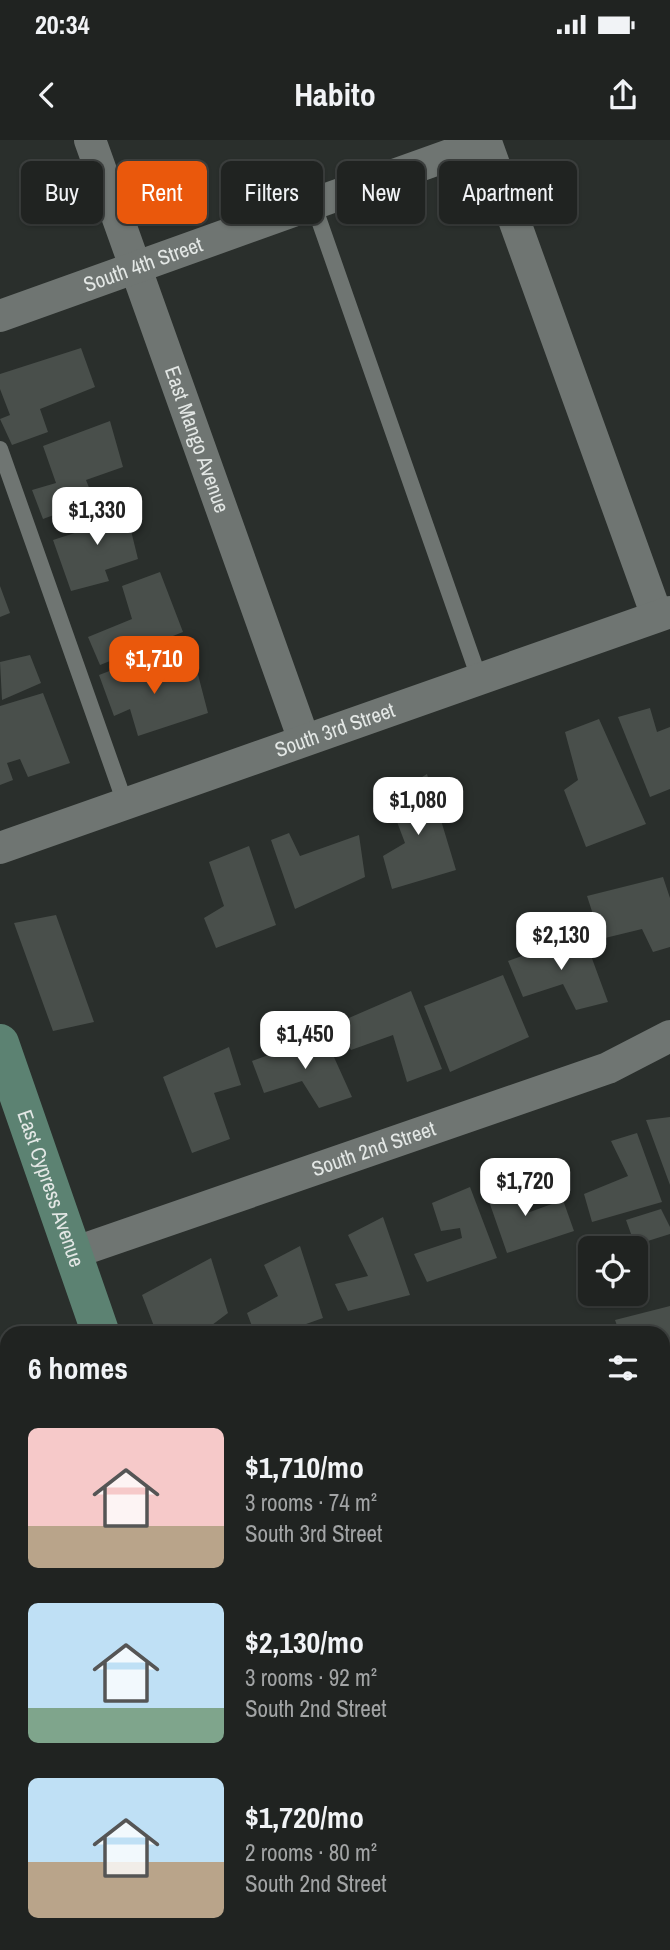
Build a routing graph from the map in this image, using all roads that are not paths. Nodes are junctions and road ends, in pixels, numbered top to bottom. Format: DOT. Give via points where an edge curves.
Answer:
graph roads {
  1 [pos="90,140"];
  2 [pos="323,199"];
  3 [pos="255,224"];
  4 [pos="320,224"];
  5 [pos="135,267"];
  6 [pos="0,316"];
  7 [pos="0,449"];
  8 [pos="664,614"];
  9 [pos="479,678"];
  10 [pos="304,740"];
  11 [pos="125,803"];
  12 [pos="0,848"];
  13 [pos="670,1036"];
  14 [pos="0,1043"];
  15 [pos="73,1252"];
  16 [pos="98,1326"];
  1 -- 5 [label="street, East Mango Avenue"];
  2 -- 8 [label="street, South 4th Street" via="486,142"];
  3 -- 5 [label="street, South 4th Street"];
  4 -- 9 [label="lane"];
  5 -- 6 [label="street, South 4th Street"];
  5 -- 10 [label="street, East Mango Avenue"];
  7 -- 11 [label="lane"];
  8 -- 9 [label="street, South 3rd Street"];
  9 -- 10 [label="street, South 3rd Street"];
  10 -- 11 [label="street, South 3rd Street"];
  11 -- 12 [label="street, South 3rd Street"];
  13 -- 15 [label="street, South 2nd Street" via="608,1068"];
  14 -- 15 [label="street, East Cypress Avenue"];
  15 -- 16 [label="street, East Cypress Avenue"];
}
